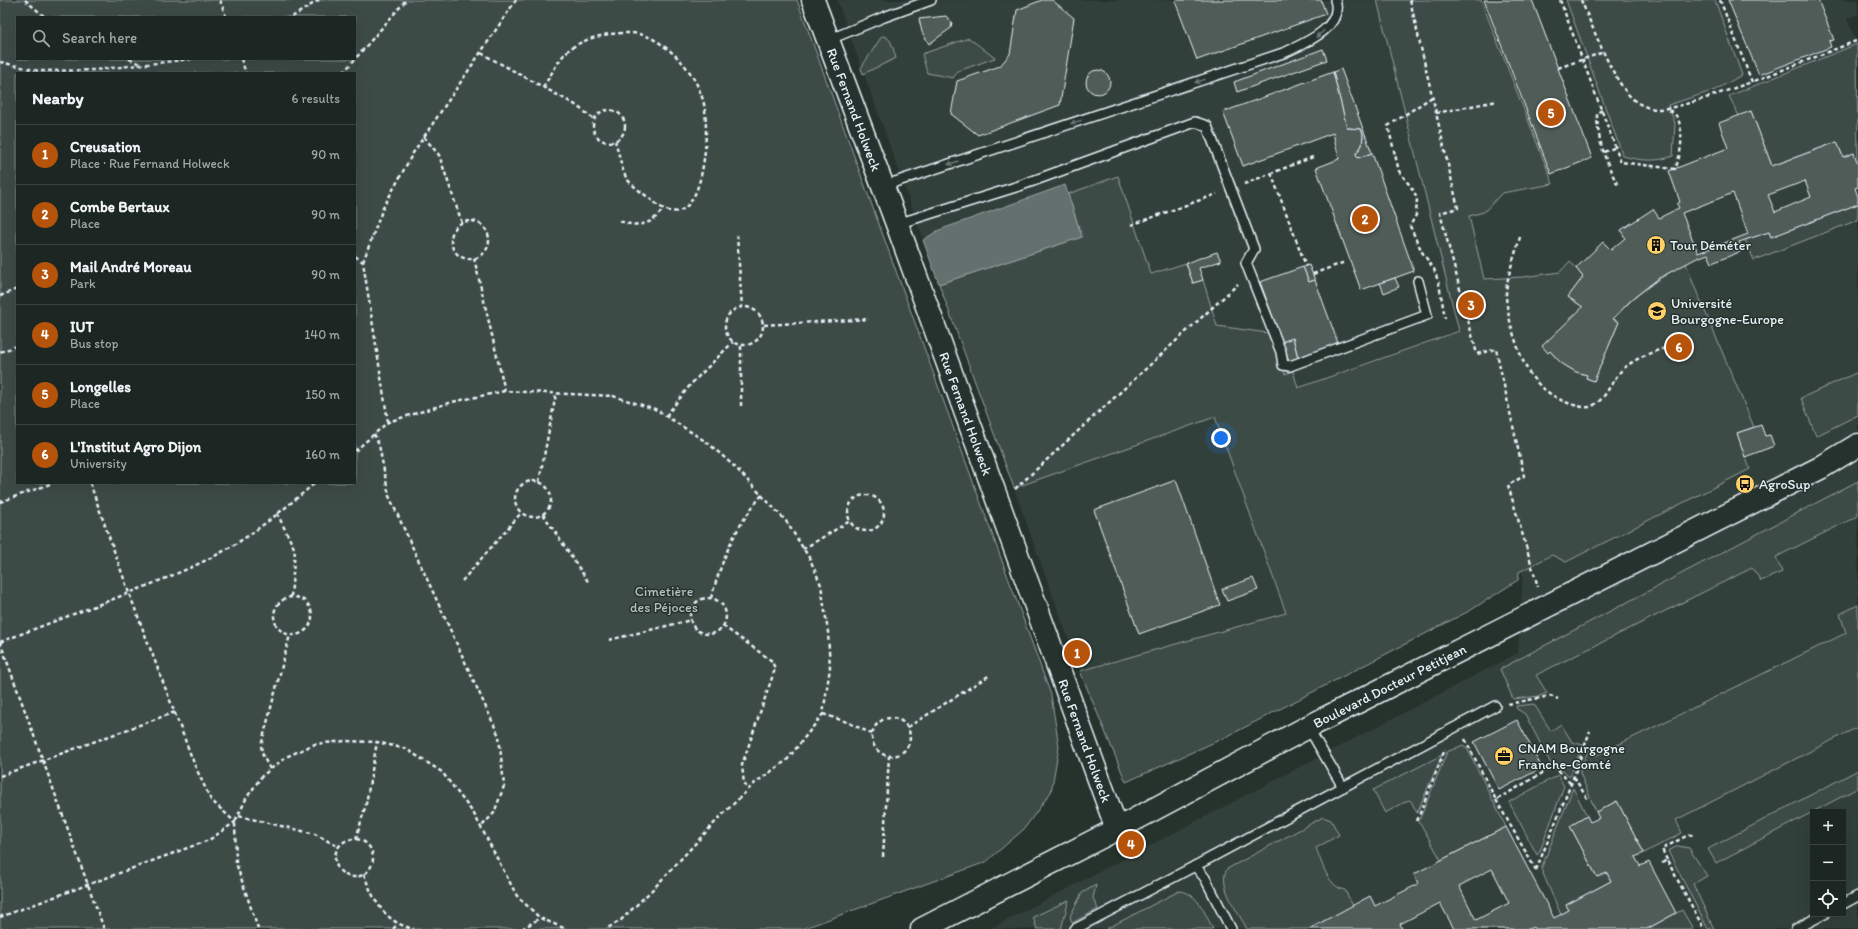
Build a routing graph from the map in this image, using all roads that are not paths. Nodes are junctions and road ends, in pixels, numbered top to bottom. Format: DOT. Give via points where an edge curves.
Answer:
graph roads {
  1 [pos="813,0"];
  2 [pos="931,0"];
  3 [pos="1335,0"];
  4 [pos="914,3"];
  5 [pos="828,40"];
  6 [pos="883,187"];
  7 [pos="897,224"];
  8 [pos="1418,281"];
  9 [pos="1858,445"];
  10 [pos="1495,706"];
  11 [pos="1308,727"];
  12 [pos="1343,787"];
  13 [pos="1117,829"];
  14 [pos="1195,866"];
  15 [pos="1858,896"];
  16 [pos="1846,902"];
  17 [pos="1818,917"];
  18 [pos="922,929"];
  19 [pos="1075,929"];
  20 [pos="1231,929"];
  21 [pos="1796,929"];
  1 -- 5 [label="main road, Rue Fernand Holweck"];
  2 -- 4 [label="lane"];
  3 -- 6 [label="lane, one-way" via="1333,18 1326,28 1317,37 1286,52"];
  4 -- 5 [label="lane"];
  5 -- 6 [label="main road, Rue Fernand Holweck"];
  6 -- 7 [label="main road, Rue Fernand Holweck"];
  7 -- 8 [label="lane" via="1025,184 1195,122 1207,126 1254,249 1246,263 1281,352 1283,365 1290,366 1427,315"];
  7 -- 13 [label="main road, Rue Fernand Holweck"];
  9 -- 11 [label="main road, Boulevard Docteur Petitjean" via="1820,468"];
  10 -- 12 [label="lane"];
  11 -- 12 [label="lane"];
  11 -- 13 [label="main road, Boulevard Docteur Petitjean"];
  12 -- 14 [label="lane"];
  13 -- 18 [label="main road, Boulevard Docteur Petitjean"];
  14 -- 19 [label="lane"];
  14 -- 20 [label="lane" via="1205,878"];
  15 -- 16 [label="lane"];
  17 -- 21 [label="lane"];
}
